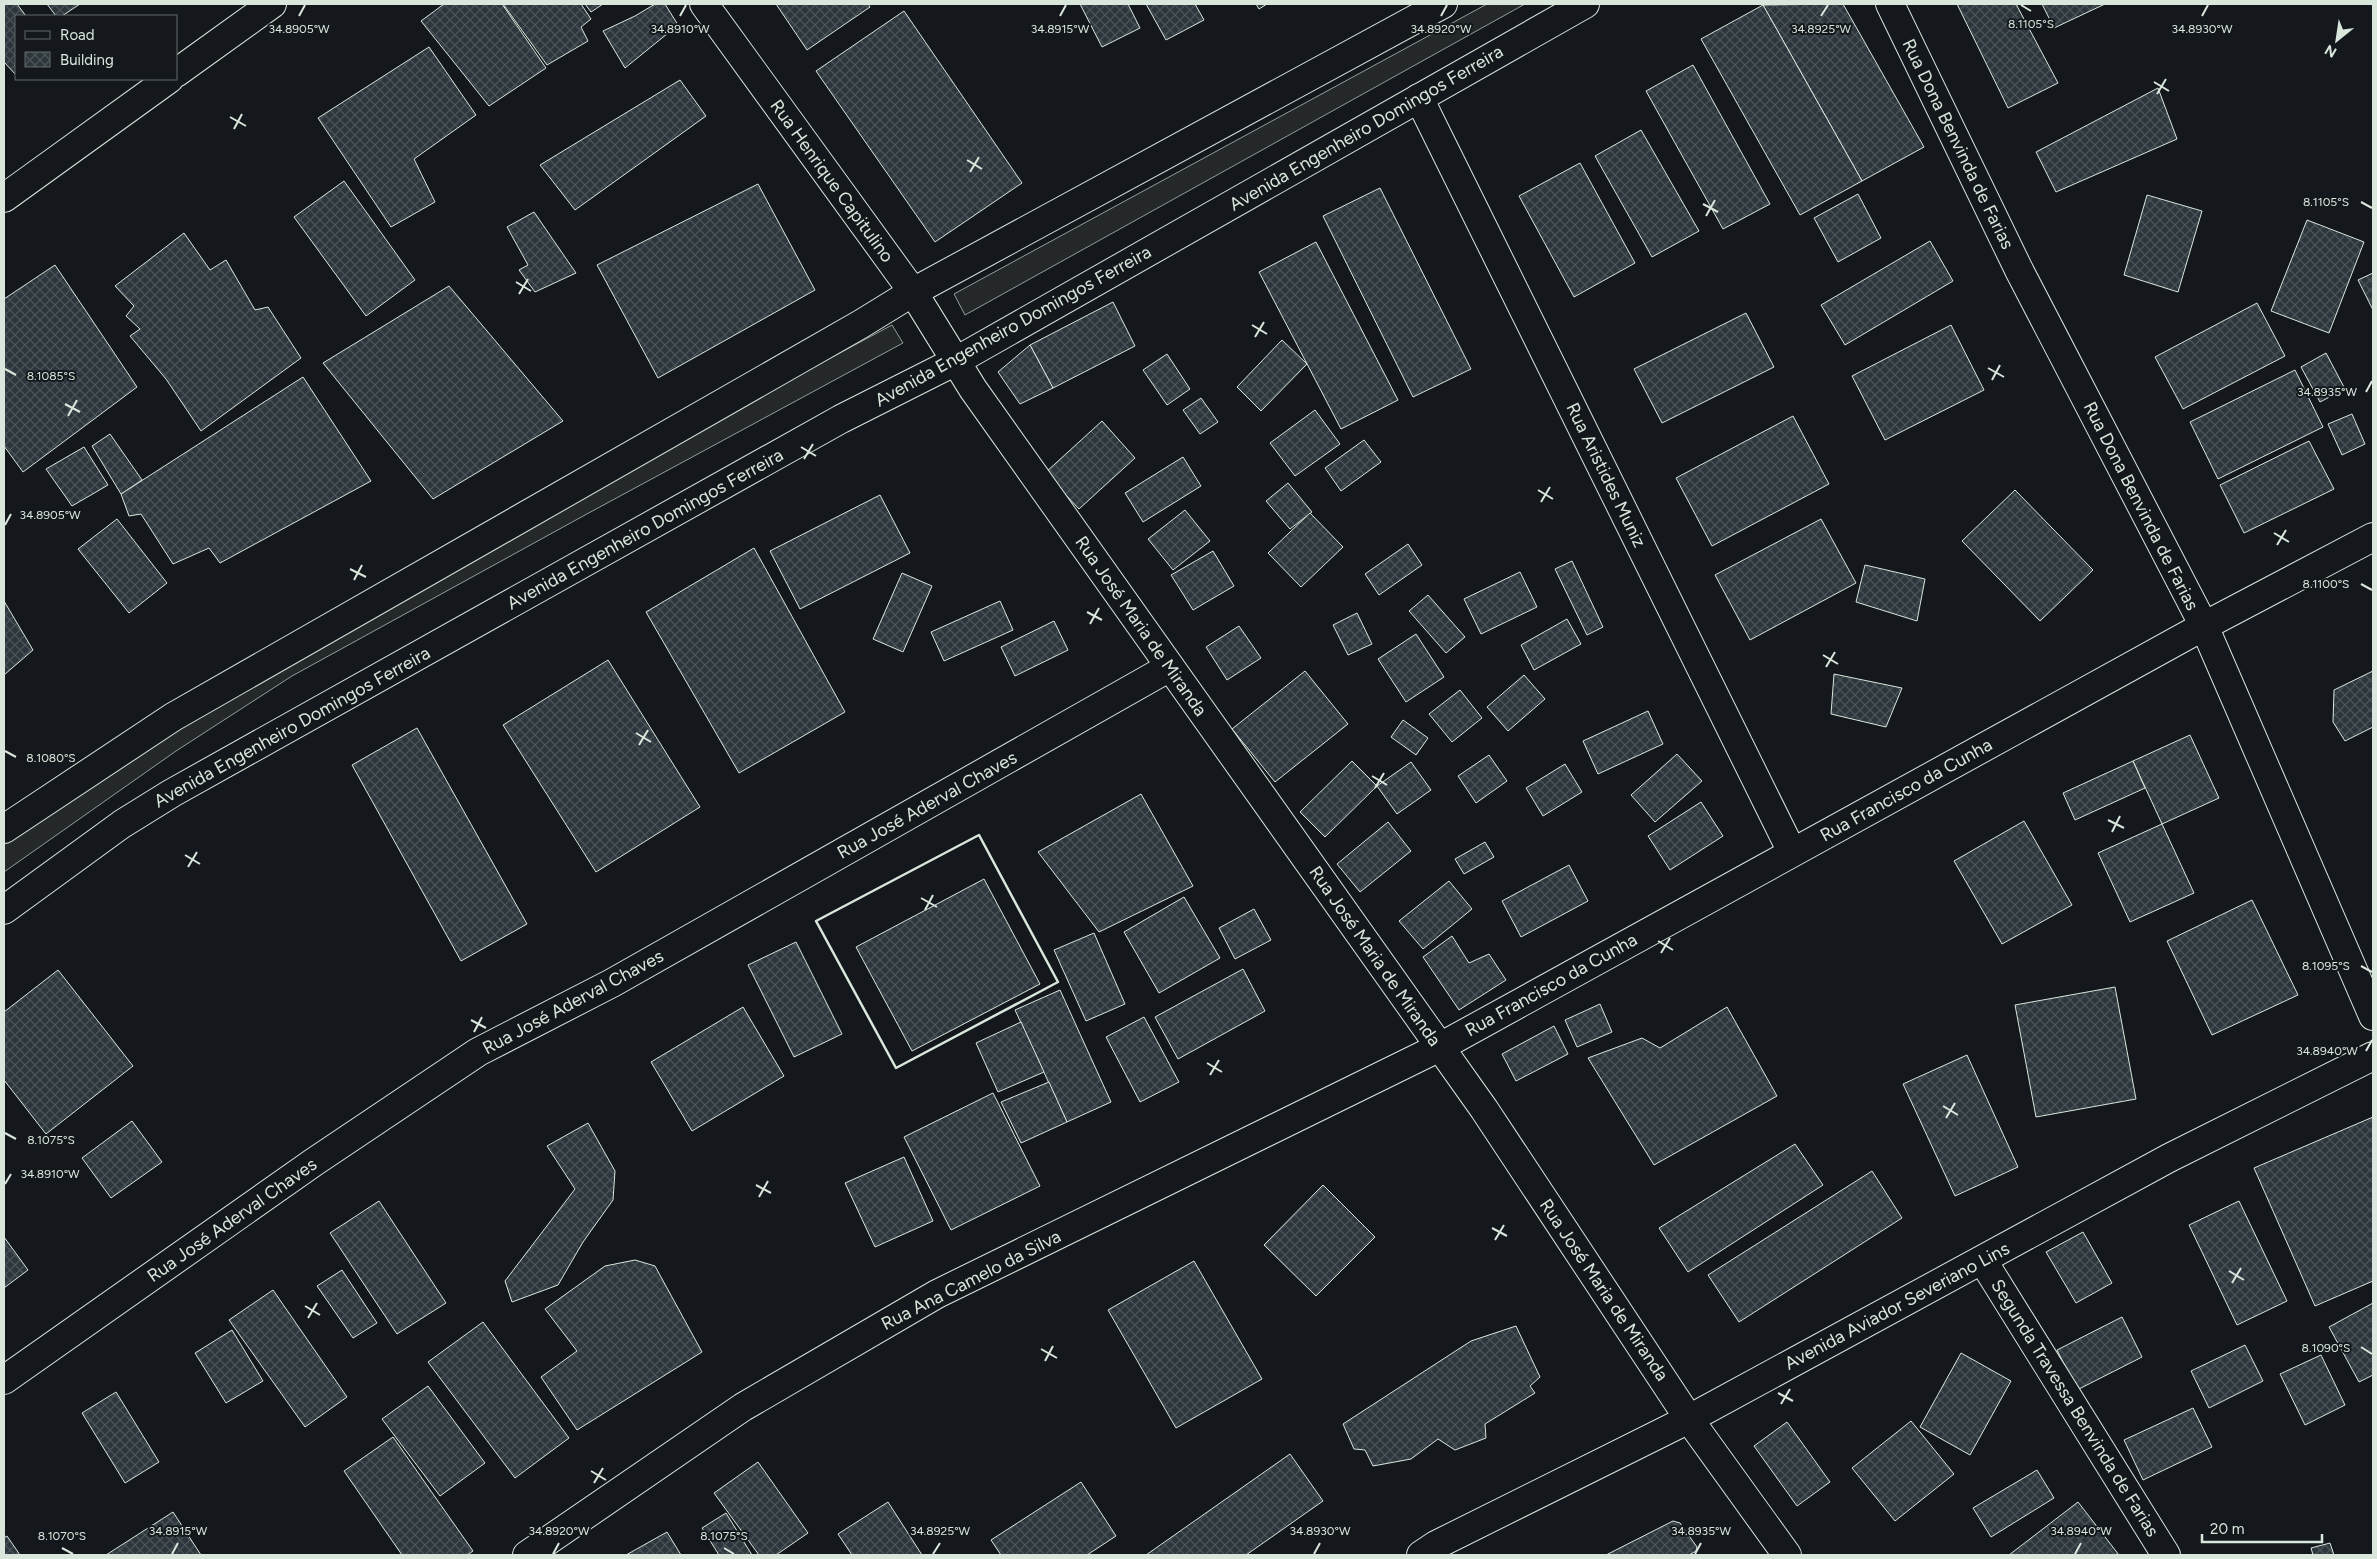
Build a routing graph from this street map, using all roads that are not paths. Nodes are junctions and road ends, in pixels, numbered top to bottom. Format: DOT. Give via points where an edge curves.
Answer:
graph roads {
  1 [pos="272,4"];
  2 [pos="704,4"];
  3 [pos="1443,4"];
  4 [pos="1585,4"];
  5 [pos="1890,4"];
  6 [pos="178,72"];
  7 [pos="168,80"];
  8 [pos="1419,98"];
  9 [pos="4,198"];
  10 [pos="913,292"];
  11 [pos="956,361"];
  12 [pos="2373,537"];
  13 [pos="2204,626"];
  14 [pos="1170,667"];
  15 [pos="4,829"];
  16 [pos="1792,852"];
  17 [pos="4,910"];
  18 [pos="2373,1016"];
  19 [pos="1440,1047"];
  20 [pos="2373,1056"];
  21 [pos="1983,1261"];
  22 [pos="4,1380"];
  23 [pos="1689,1418"];
  24 [pos="526,1555"];
  25 [pos="1420,1555"];
  26 [pos="1787,1555"];
  27 [pos="2166,1555"];
  1 -- 6 [label="street"];
  2 -- 10 [label="street, Rua Henrique Capitulino"];
  3 -- 10 [label="street"];
  4 -- 8 [label="street, Avenida Engenheiro Domingos Ferreira"];
  5 -- 13 [label="street, Rua Dona Benvinda de Farias" via="2019,270"];
  7 -- 9 [label="street"];
  8 -- 11 [label="street, Avenida Engenheiro Domingos Ferreira"];
  8 -- 16 [label="street, Rua Aristides Muniz"];
  10 -- 11 [label="street, Rua Henrique Capitulino"];
  10 -- 15 [label="street" via="173,717"];
  11 -- 14 [label="street, Rua José Maria de Miranda"];
  11 -- 17 [label="street, Avenida Engenheiro Domingos Ferreira" via="841,419 172,793 122,824"];
  12 -- 13 [label="street, Rua Francisco da Cunha"];
  13 -- 16 [label="street, Rua Francisco da Cunha"];
  13 -- 18 [label="street, Rua Dona Benvinda de Farias"];
  14 -- 19 [label="street, Rua José Maria de Miranda"];
  14 -- 22 [label="street, Rua José Aderval Chaves" via="612,982 478,1052 314,1162"];
  16 -- 19 [label="street, Rua Francisco da Cunha"];
  19 -- 23 [label="street, Rua José Maria de Miranda" via="1490,1117"];
  19 -- 24 [label="street, Rua Ana Camelo da Silva" via="937,1294 743,1407"];
  20 -- 21 [label="street, Avenida Aviador Severiano Lins" via="2169,1158"];
  21 -- 23 [label="street, Avenida Aviador Severiano Lins"];
  21 -- 27 [label="street, Segunda Travessa Benvinda de Farias"];
  23 -- 25 [label="street, Avenida Aviador Severiano Lins"];
  23 -- 26 [label="street, Rua José Maria de Miranda"];
}
